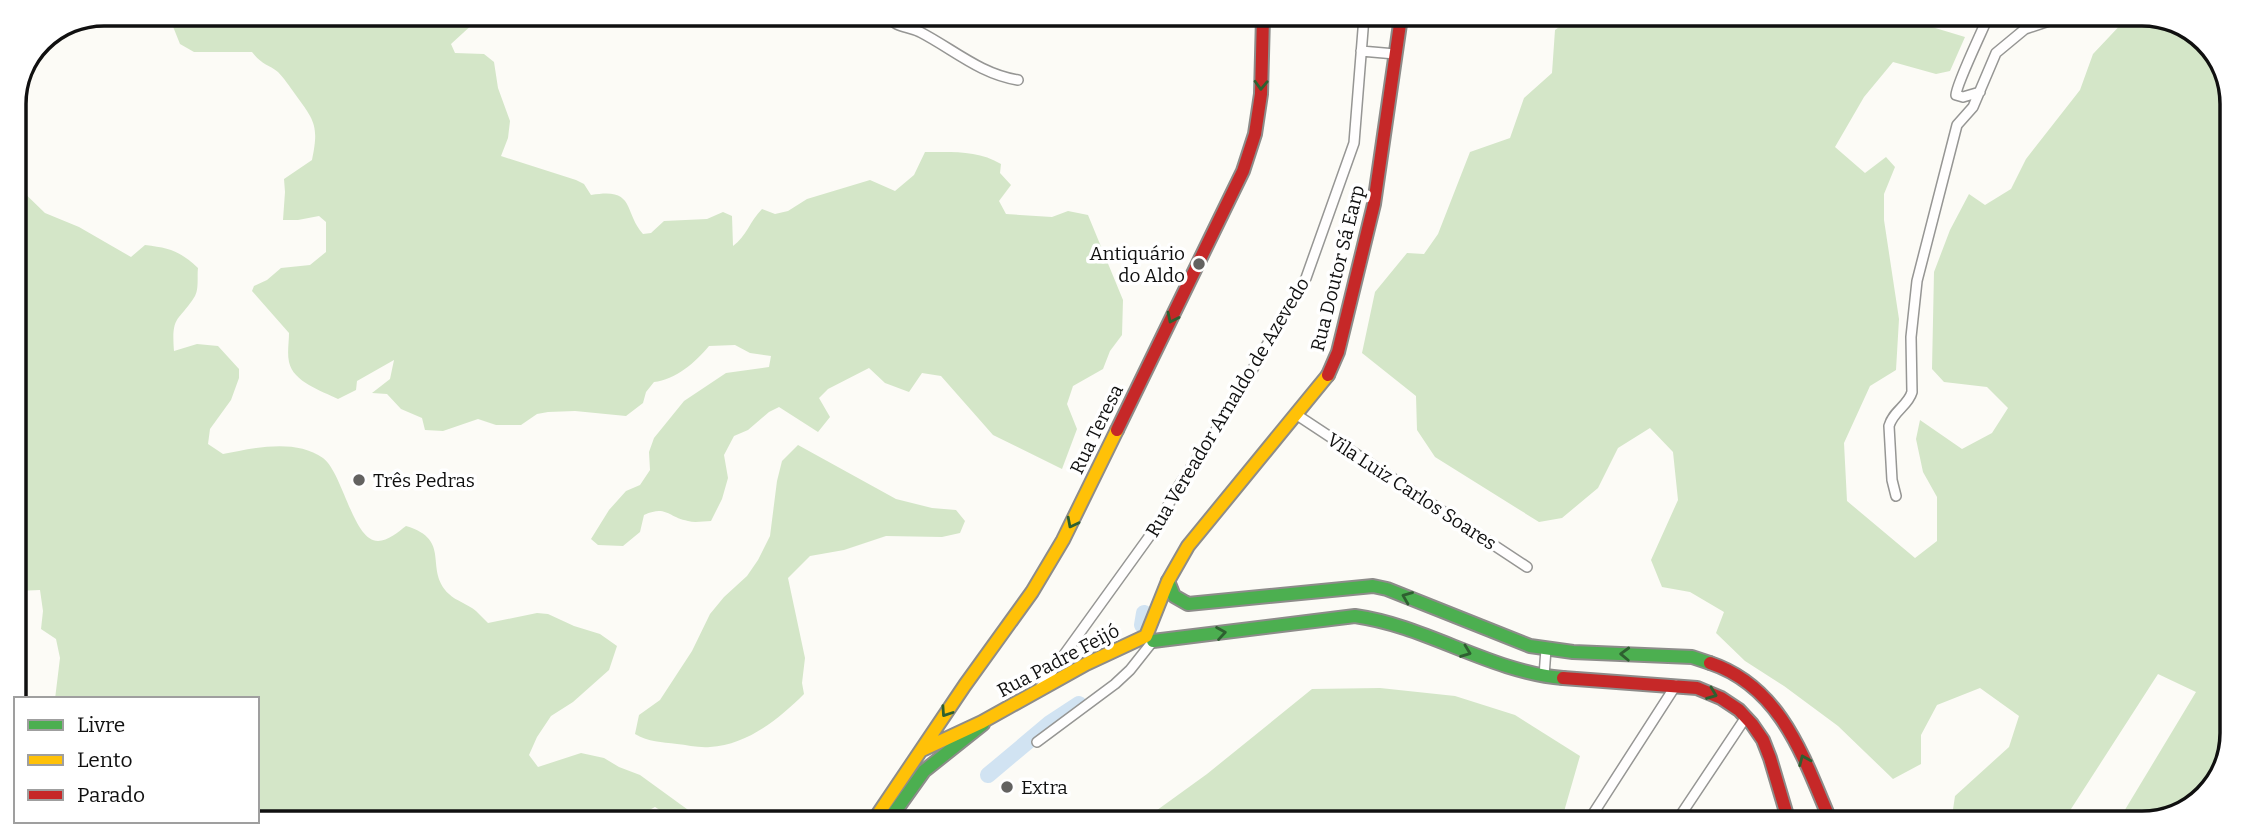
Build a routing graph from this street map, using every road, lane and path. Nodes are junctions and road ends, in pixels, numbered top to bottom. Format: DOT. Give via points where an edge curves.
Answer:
graph roads {
  1 [pos="898,26"];
  2 [pos="1263,26"];
  3 [pos="1363,26"];
  4 [pos="1400,26"];
  5 [pos="1984,26"];
  6 [pos="2034,26"];
  7 [pos="1361,51"];
  8 [pos="1395,54"];
  9 [pos="1018,80"];
  10 [pos="1980,92"];
  11 [pos="1297,415"];
  12 [pos="1896,496"];
  13 [pos="1527,567"];
  14 [pos="1168,581"];
  15 [pos="1188,604"];
  16 [pos="1157,606"];
  17 [pos="1150,639"];
  18 [pos="1546,649"];
  19 [pos="1544,676"];
  20 [pos="1675,685"];
  21 [pos="1040,688"];
  22 [pos="1746,717"];
  23 [pos="988,719"];
  24 [pos="1037,742"];
  25 [pos="922,750"];
  26 [pos="919,768"];
  27 [pos="882,811"];
  28 [pos="894,811"];
  29 [pos="1595,811"];
  30 [pos="1683,811"];
  31 [pos="1785,811"];
  32 [pos="1826,811"];
  1 -- 9 [label="street" via="919,32 987,72"];
  2 -- 25 [label="main road, Rua Teresa, one-way" via="1261,94 1243,171 1063,540"];
  3 -- 7 [label="street, Rua Vereador Arnaldo de Azevedo"];
  4 -- 8 [label="main road, Rua Doutor Sá Earp"];
  5 -- 10 [label="street" via="1956,88 1956,95 1963,97"];
  6 -- 10 [label="street" via="1996,53"];
  7 -- 8 [label="street"];
  7 -- 21 [label="street, Rua Vereador Arnaldo de Azevedo" via="1354,143 1306,278 1159,523"];
  8 -- 11 [label="main road, Rua Doutor Sá Earp" via="1374,204 1338,352 1329,373"];
  10 -- 12 [label="street" via="1957,125 1917,281 1912,391 1891,419 1889,432"];
  11 -- 13 [label="street, Vila Luiz Carlos Soares"];
  11 -- 14 [label="main road, Rua Doutor Sá Earp" via="1196,536"];
  14 -- 15 [label="main road" via="1170,593"];
  14 -- 16 [label="main road, Rua Doutor Sá Earp"];
  15 -- 16 [label="main road"];
  18 -- 15 [label="main road, one-way" via="1517,643 1373,586"];
  16 -- 17 [label="main road, Rua Doutor Sá Earp"];
  17 -- 19 [label="main road, Rua Padre Feijó, one-way" via="1355,617 1384,620 1497,664"];
  17 -- 21 [label="main road, Rua Padre Feijó" via="1124,645"];
  17 -- 24 [label="street" via="1115,684"];
  18 -- 19 [label="street"];
  32 -- 18 [label="main road, one-way" via="1783,716 1755,685 1729,668 1692,657"];
  19 -- 20 [label="main road, Rua Padre Feijó"];
  20 -- 22 [label="main road, Rua Padre Feijó, one-way" via="1719,695"];
  20 -- 29 [label="street"];
  21 -- 23 [label="main road, Rua Padre Feijó"];
  22 -- 30 [label="street"];
  22 -- 31 [label="main road, Rua Padre Feijó" via="1758,729"];
  23 -- 25 [label="main road, Rua Padre Feijó"];
  23 -- 26 [label="main road, Rua Padre Feijó" via="971,736"];
  25 -- 26 [label="main road, Rua Teresa"];
  26 -- 27 [label="main road, Rua Teresa"];
  26 -- 28 [label="main road, Rua Teresa"];
}
